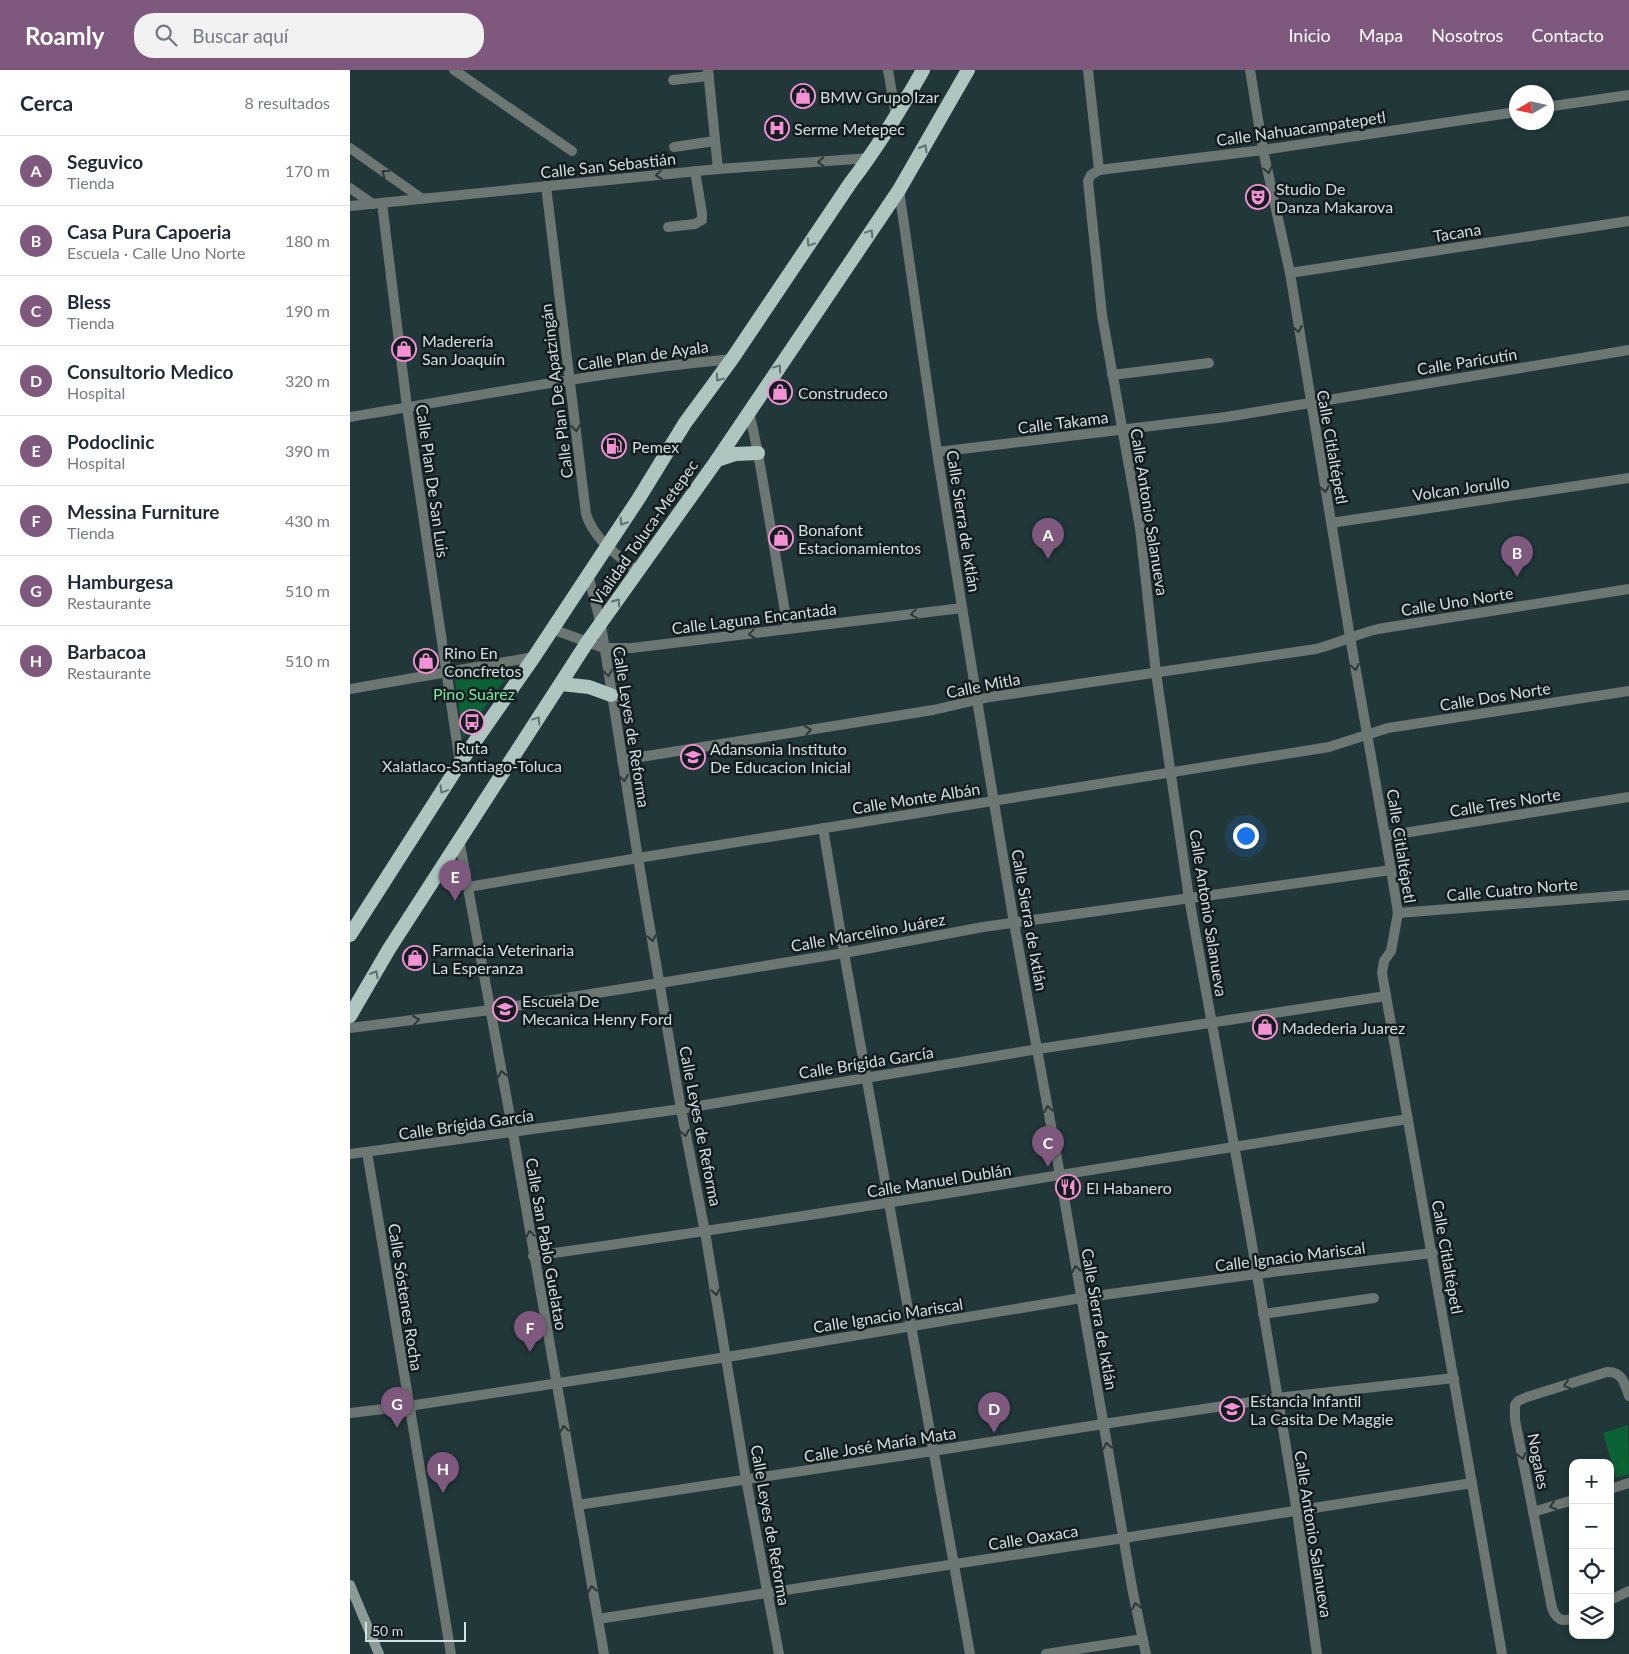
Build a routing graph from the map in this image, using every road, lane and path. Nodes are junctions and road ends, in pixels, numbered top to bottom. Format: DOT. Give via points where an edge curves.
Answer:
graph roads {
  1 [pos="454,70"];
  2 [pos="888,70"];
  3 [pos="923,70"];
  4 [pos="968,70"];
  5 [pos="1088,70"];
  6 [pos="1250,70"];
  7 [pos="708,73"];
  8 [pos="673,80"];
  9 [pos="1629,94"];
  10 [pos="1554,106"];
  11 [pos="1509,113"];
  12 [pos="896,116"];
  13 [pos="715,141"];
  14 [pos="674,147"];
  15 [pos="350,148"];
  16 [pos="1264,150"];
  17 [pos="572,151"];
  18 [pos="870,158"];
  19 [pos="718,169"];
  20 [pos="695,171"];
  21 [pos="1095,172"];
  22 [pos="546,186"];
  23 [pos="350,188"];
  24 [pos="899,190"];
  25 [pos="421,198"];
  26 [pos="378,204"];
  27 [pos="350,206"];
  28 [pos="1629,221"];
  29 [pos="668,227"];
  30 [pos="1290,273"];
  31 [pos="1629,350"];
  32 [pos="732,359"];
  33 [pos="1209,363"];
  34 [pos="1112,375"];
  35 [pos="570,380"];
  36 [pos="1310,402"];
  37 [pos="407,408"];
  38 [pos="749,411"];
  39 [pos="350,417"];
  40 [pos="1123,429"];
  41 [pos="937,452"];
  42 [pos="758,453"];
  43 [pos="717,460"];
  44 [pos="1629,478"];
  45 [pos="1331,523"];
  46 [pos="607,547"];
  47 [pos="638,572"];
  48 [pos="588,574"];
  49 [pos="1629,589"];
  50 [pos="962,608"];
  51 [pos="601,625"];
  52 [pos="788,629"];
  53 [pos="552,630"];
  54 [pos="1350,638"];
  55 [pos="588,641"];
  56 [pos="604,648"];
  57 [pos="534,657"];
  58 [pos="1156,673"];
  59 [pos="445,674"];
  60 [pos="561,684"];
  61 [pos="350,689"];
  62 [pos="1629,691"];
  63 [pos="611,695"];
  64 [pos="977,700"];
  65 [pos="1367,735"];
  66 [pos="622,760"];
  67 [pos="460,763"];
  68 [pos="1172,772"];
  69 [pos="1629,798"];
  70 [pos="994,801"];
  71 [pos="823,828"];
  72 [pos="1385,836"];
  73 [pos="459,839"];
  74 [pos="638,858"];
  75 [pos="1391,870"];
  76 [pos="468,888"];
  77 [pos="1629,895"];
  78 [pos="1190,898"];
  79 [pos="1398,913"];
  80 [pos="1014,923"];
  81 [pos="350,935"];
  82 [pos="844,953"];
  83 [pos="660,983"];
  84 [pos="1386,996"];
  85 [pos="490,1010"];
  86 [pos="350,1016"];
  87 [pos="1212,1023"];
  88 [pos="350,1028"];
  89 [pos="1038,1049"];
  90 [pos="866,1077"];
  91 [pos="681,1109"];
  92 [pos="1408,1119"];
  93 [pos="513,1133"];
  94 [pos="1235,1146"];
  95 [pos="367,1152"];
  96 [pos="350,1154"];
  97 [pos="1060,1175"];
  98 [pos="890,1203"];
  99 [pos="705,1232"];
  100 [pos="1433,1254"];
  101 [pos="533,1256"];
  102 [pos="1256,1274"];
  103 [pos="1081,1298"];
  104 [pos="1374,1298"];
  105 [pos="1263,1314"];
  106 [pos="911,1326"];
  107 [pos="727,1357"];
  108 [pos="1454,1378"];
  109 [pos="556,1383"];
  110 [pos="1629,1396"];
  111 [pos="1277,1398"];
  112 [pos="409,1406"];
  113 [pos="350,1413"];
  114 [pos="1103,1424"];
  115 [pos="933,1452"];
  116 [pos="746,1479"];
  117 [pos="1472,1483"];
  118 [pos="1629,1483"];
  119 [pos="1614,1488"];
  120 [pos="1569,1501"];
  121 [pos="578,1505"];
  122 [pos="1297,1512"];
  123 [pos="1534,1512"];
  124 [pos="1124,1537"];
  125 [pos="954,1565"];
  126 [pos="350,1585"];
  127 [pos="1629,1591"];
  128 [pos="768,1593"];
  129 [pos="1614,1598"];
  130 [pos="598,1619"];
  131 [pos="1568,1619"];
  132 [pos="1143,1640"];
  133 [pos="379,1654"];
  134 [pos="451,1654"];
  135 [pos="604,1654"];
  136 [pos="779,1654"];
  137 [pos="970,1654"];
  138 [pos="1046,1654"];
  139 [pos="1146,1654"];
  140 [pos="1317,1654"];
  141 [pos="1502,1654"];
  1 -- 17 [label="street"];
  2 -- 12 [label="street"];
  3 -- 12 [label="highway, Vialidad Toluca-Metepec"];
  24 -- 4 [label="highway, Vialidad Toluca-Metepec, one-way"];
  5 -- 21 [label="street, Calle Antonio Salanueva"];
  6 -- 16 [label="street, Calle Citlaltépetl"];
  7 -- 8 [label="street"];
  7 -- 13 [label="street"];
  9 -- 10 [label="street"];
  11 -- 16 [label="street, Calle Nahuacampatepetl"];
  12 -- 18 [label="highway, Vialidad Toluca-Metepec"];
  13 -- 14 [label="street"];
  13 -- 19 [label="street"];
  25 -- 15 [label="street, one-way"];
  16 -- 21 [label="street, Calle Nahuacampatepetl"];
  16 -- 30 [label="street, Calle Citlaltépetl, one-way"];
  18 -- 19 [label="street, Calle San Sebastián, one-way"];
  18 -- 32 [label="highway, Vialidad Toluca-Metepec, one-way"];
  19 -- 20 [label="street, Calle San Sebastián"];
  20 -- 22 [label="street, Calle San Sebastián, one-way"];
  20 -- 29 [label="street" via="702,220 695,224"];
  21 -- 34 [label="street, Calle Antonio Salanueva" via="1088,185 1089,200"];
  22 -- 25 [label="street, Calle San Sebastián"];
  22 -- 35 [label="street, Calle Plan De Apatzingán"];
  23 -- 26 [label="street"];
  38 -- 24 [label="highway, Vialidad Toluca-Metepec, one-way"];
  24 -- 41 [label="street, Calle Sierra de Ixtlán"];
  25 -- 26 [label="street, Calle San Sebastián"];
  26 -- 27 [label="street, Calle San Sebastián"];
  26 -- 37 [label="street, Calle Plan De San Luis"];
  28 -- 30 [label="street, Tacana"];
  30 -- 36 [label="street, Calle Citlaltépetl, one-way"];
  31 -- 36 [label="street, Calle Paricutín"];
  32 -- 35 [label="street, Calle Plan de Ayala"];
  32 -- 46 [label="highway, Vialidad Toluca-Metepec, one-way" via="685,423"];
  33 -- 34 [label="street"];
  34 -- 40 [label="street, Calle Antonio Salanueva"];
  35 -- 37 [label="street, Calle Plan de Ayala"];
  35 -- 46 [label="street, Calle Plan De Apatzingán, one-way" via="586,514"];
  36 -- 40 [label="street, Calle Takama" via="1286,408"];
  36 -- 45 [label="street, Calle Citlaltépetl, one-way"];
  37 -- 39 [label="street, Calle Plan de Ayala"];
  37 -- 59 [label="street, Calle Plan De San Luis"];
  38 -- 42 [label="street"];
  38 -- 43 [label="highway, Vialidad Toluca-Metepec"];
  40 -- 41 [label="street, Calle Takama"];
  40 -- 58 [label="street, Calle Antonio Salanueva" via="1140,528"];
  41 -- 50 [label="street, Calle Sierra de Ixtlán"];
  42 -- 43 [label="highway" via="735,454"];
  42 -- 52 [label="street"];
  43 -- 47 [label="highway, Vialidad Toluca-Metepec"];
  44 -- 45 [label="street, Volcan Jorullo"];
  45 -- 54 [label="street, Calle Citlaltépetl"];
  46 -- 47 [label="street, Calle Plan De Apatzingán"];
  46 -- 48 [label="highway, Vialidad Toluca-Metepec"];
  51 -- 47 [label="highway, Vialidad Toluca-Metepec, one-way"];
  48 -- 51 [label="street, Calle Leyes de Reforma"];
  48 -- 53 [label="highway, Vialidad Toluca-Metepec"];
  49 -- 54 [label="street, Calle Uno Norte" via="1359,633"];
  50 -- 52 [label="street, Calle Laguna Encantada, one-way"];
  50 -- 64 [label="street, Calle Sierra de Ixtlán"];
  51 -- 55 [label="highway, Vialidad Toluca-Metepec"];
  51 -- 56 [label="street, Calle Leyes de Reforma"];
  52 -- 56 [label="street, Calle Laguna Encantada, one-way" via="652,646"];
  53 -- 55 [label="street, Calle Laguna Encantada"];
  53 -- 57 [label="highway, Vialidad Toluca-Metepec"];
  54 -- 58 [label="street, Calle Mitla" via="1316,649"];
  54 -- 65 [label="street, Calle Citlaltépetl, one-way"];
  55 -- 56 [label="street, Calle Laguna Encantada"];
  55 -- 60 [label="highway, Vialidad Toluca-Metepec"];
  56 -- 63 [label="street, Calle Leyes de Reforma, one-way"];
  57 -- 59 [label="street"];
  57 -- 67 [label="highway, Vialidad Toluca-Metepec"];
  58 -- 64 [label="street, Calle Mitla"];
  58 -- 68 [label="street, Calle Antonio Salanueva"];
  59 -- 61 [label="street"];
  59 -- 67 [label="street, Calle Plan De San Luis"];
  60 -- 63 [label="highway" via="589,687"];
  73 -- 60 [label="highway, Vialidad Toluca-Metepec, one-way"];
  62 -- 65 [label="street, Calle Dos Norte" via="1406,725"];
  63 -- 66 [label="street, Calle Leyes de Reforma"];
  66 -- 64 [label="street, Calle Mitla, one-way" via="933,710"];
  64 -- 70 [label="street, Calle Sierra de Ixtlán"];
  65 -- 68 [label="street, Calle Monte Albán" via="1329,747"];
  65 -- 72 [label="street, Calle Citlaltépetl"];
  66 -- 74 [label="street, Calle Leyes de Reforma, one-way"];
  67 -- 81 [label="highway, Vialidad Toluca-Metepec, one-way"];
  68 -- 70 [label="street, Calle Monte Albán"];
  68 -- 78 [label="street, Calle Antonio Salanueva"];
  69 -- 72 [label="street, Calle Tres Norte"];
  70 -- 71 [label="street, Calle Monte Albán"];
  70 -- 80 [label="street, Calle Sierra de Ixtlán"];
  71 -- 74 [label="street, Calle Monte Albán"];
  71 -- 82 [label="street"];
  72 -- 75 [label="street, Calle Citlaltépetl"];
  73 -- 76 [label="street, Calle San Pablo Guelatao"];
  86 -- 73 [label="highway, Vialidad Toluca-Metepec, one-way"];
  74 -- 76 [label="street, Calle Monte Albán"];
  74 -- 83 [label="street, Calle Leyes de Reforma, one-way"];
  75 -- 78 [label="street, Calle Marcelino Juárez"];
  75 -- 79 [label="street, Calle Citlaltépetl"];
  76 -- 85 [label="street, Calle San Pablo Guelatao"];
  77 -- 79 [label="street, Calle Cuatro Norte"];
  78 -- 80 [label="street, Calle Marcelino Juárez"];
  78 -- 87 [label="street, Calle Antonio Salanueva"];
  79 -- 84 [label="street, Calle Citlaltépetl" via="1391,951 1382,968"];
  80 -- 82 [label="street, Calle Marcelino Juárez"];
  80 -- 89 [label="street, Calle Sierra de Ixtlán"];
  82 -- 83 [label="street, Calle Marcelino Juárez"];
  82 -- 90 [label="street"];
  83 -- 85 [label="street, Calle Marcelino Juárez"];
  83 -- 91 [label="street, Calle Leyes de Reforma"];
  84 -- 87 [label="street, Calle Brígida García"];
  84 -- 92 [label="street, Calle Citlaltépetl"];
  88 -- 85 [label="street, Calle Marcelino Juárez, one-way"];
  93 -- 85 [label="street, Calle San Pablo Guelatao, one-way"];
  87 -- 89 [label="street, Calle Brígida García"];
  87 -- 94 [label="street, Calle Antonio Salanueva"];
  89 -- 90 [label="street, Calle Brígida García"];
  97 -- 89 [label="street, Calle Sierra de Ixtlán, one-way"];
  90 -- 91 [label="street, Calle Brígida García"];
  90 -- 98 [label="street"];
  91 -- 93 [label="street, Calle Brígida García"];
  91 -- 99 [label="street, Calle Leyes de Reforma, one-way"];
  92 -- 94 [label="street, Calle Manuel Dublán"];
  92 -- 100 [label="street, Calle Citlaltépetl"];
  93 -- 95 [label="street, Calle Brígida García"];
  101 -- 93 [label="street, Calle San Pablo Guelatao, one-way"];
  94 -- 97 [label="street, Calle Manuel Dublán"];
  94 -- 102 [label="street, Calle Antonio Salanueva"];
  95 -- 96 [label="street, Calle Brígida García"];
  95 -- 112 [label="street, Calle Sóstenes Rocha"];
  97 -- 98 [label="street, Calle Manuel Dublán"];
  103 -- 97 [label="street, Calle Sierra de Ixtlán, one-way"];
  98 -- 99 [label="street, Calle Manuel Dublán"];
  98 -- 106 [label="street"];
  99 -- 101 [label="street, Calle Manuel Dublán"];
  99 -- 107 [label="street, Calle Leyes de Reforma, one-way"];
  100 -- 102 [label="street, Calle Ignacio Mariscal"];
  100 -- 108 [label="street, Calle Citlaltépetl"];
  101 -- 109 [label="street, Calle San Pablo Guelatao"];
  102 -- 103 [label="street, Calle Ignacio Mariscal"];
  102 -- 105 [label="street, Calle Antonio Salanueva"];
  103 -- 106 [label="street, Calle Ignacio Mariscal"];
  103 -- 114 [label="street, Calle Sierra de Ixtlán"];
  104 -- 105 [label="street"];
  105 -- 111 [label="street, Calle Antonio Salanueva"];
  106 -- 107 [label="street, Calle Ignacio Mariscal"];
  106 -- 115 [label="street"];
  107 -- 109 [label="street, Calle Ignacio Mariscal"];
  107 -- 116 [label="street, Calle Leyes de Reforma"];
  108 -- 111 [label="street, Calle José María Mata"];
  108 -- 117 [label="street, Calle Citlaltépetl"];
  109 -- 112 [label="street, Calle Ignacio Mariscal"];
  121 -- 109 [label="street, Calle San Pablo Guelatao, one-way"];
  110 -- 123 [label="street, Nogales, one-way" via="1619,1375 1607,1372 1514,1405"];
  111 -- 114 [label="street, Calle José María Mata"];
  111 -- 122 [label="street, Calle Antonio Salanueva"];
  112 -- 113 [label="street, Calle Ignacio Mariscal"];
  112 -- 134 [label="street, Calle Sóstenes Rocha"];
  114 -- 115 [label="street, Calle José María Mata"];
  124 -- 114 [label="street, Calle Sierra de Ixtlán, one-way"];
  115 -- 116 [label="street, Calle José María Mata"];
  115 -- 125 [label="street"];
  116 -- 121 [label="street, Calle José María Mata"];
  116 -- 128 [label="street, Calle Leyes de Reforma"];
  117 -- 122 [label="street, Calle Oaxaca"];
  117 -- 141 [label="street, Calle Citlaltépetl"];
  118 -- 119 [label="street"];
  120 -- 123 [label="street, one-way"];
  130 -- 121 [label="street, Calle San Pablo Guelatao, one-way"];
  122 -- 124 [label="street, Calle Oaxaca"];
  122 -- 140 [label="street, Calle Antonio Salanueva"];
  123 -- 131 [label="street, Nogales" via="1552,1608 1557,1617"];
  124 -- 125 [label="street, Calle Oaxaca"];
  132 -- 124 [label="street, Calle Sierra de Ixtlán, one-way"];
  125 -- 128 [label="street, Calle Oaxaca"];
  125 -- 137 [label="street"];
  126 -- 133 [label="main road"];
  127 -- 129 [label="street"];
  128 -- 130 [label="street, Calle Oaxaca"];
  128 -- 136 [label="street, Calle Leyes de Reforma"];
  130 -- 135 [label="street, Calle San Pablo Guelatao"];
  132 -- 138 [label="street"];
  132 -- 139 [label="street, Calle Sierra de Ixtlán"];
}
